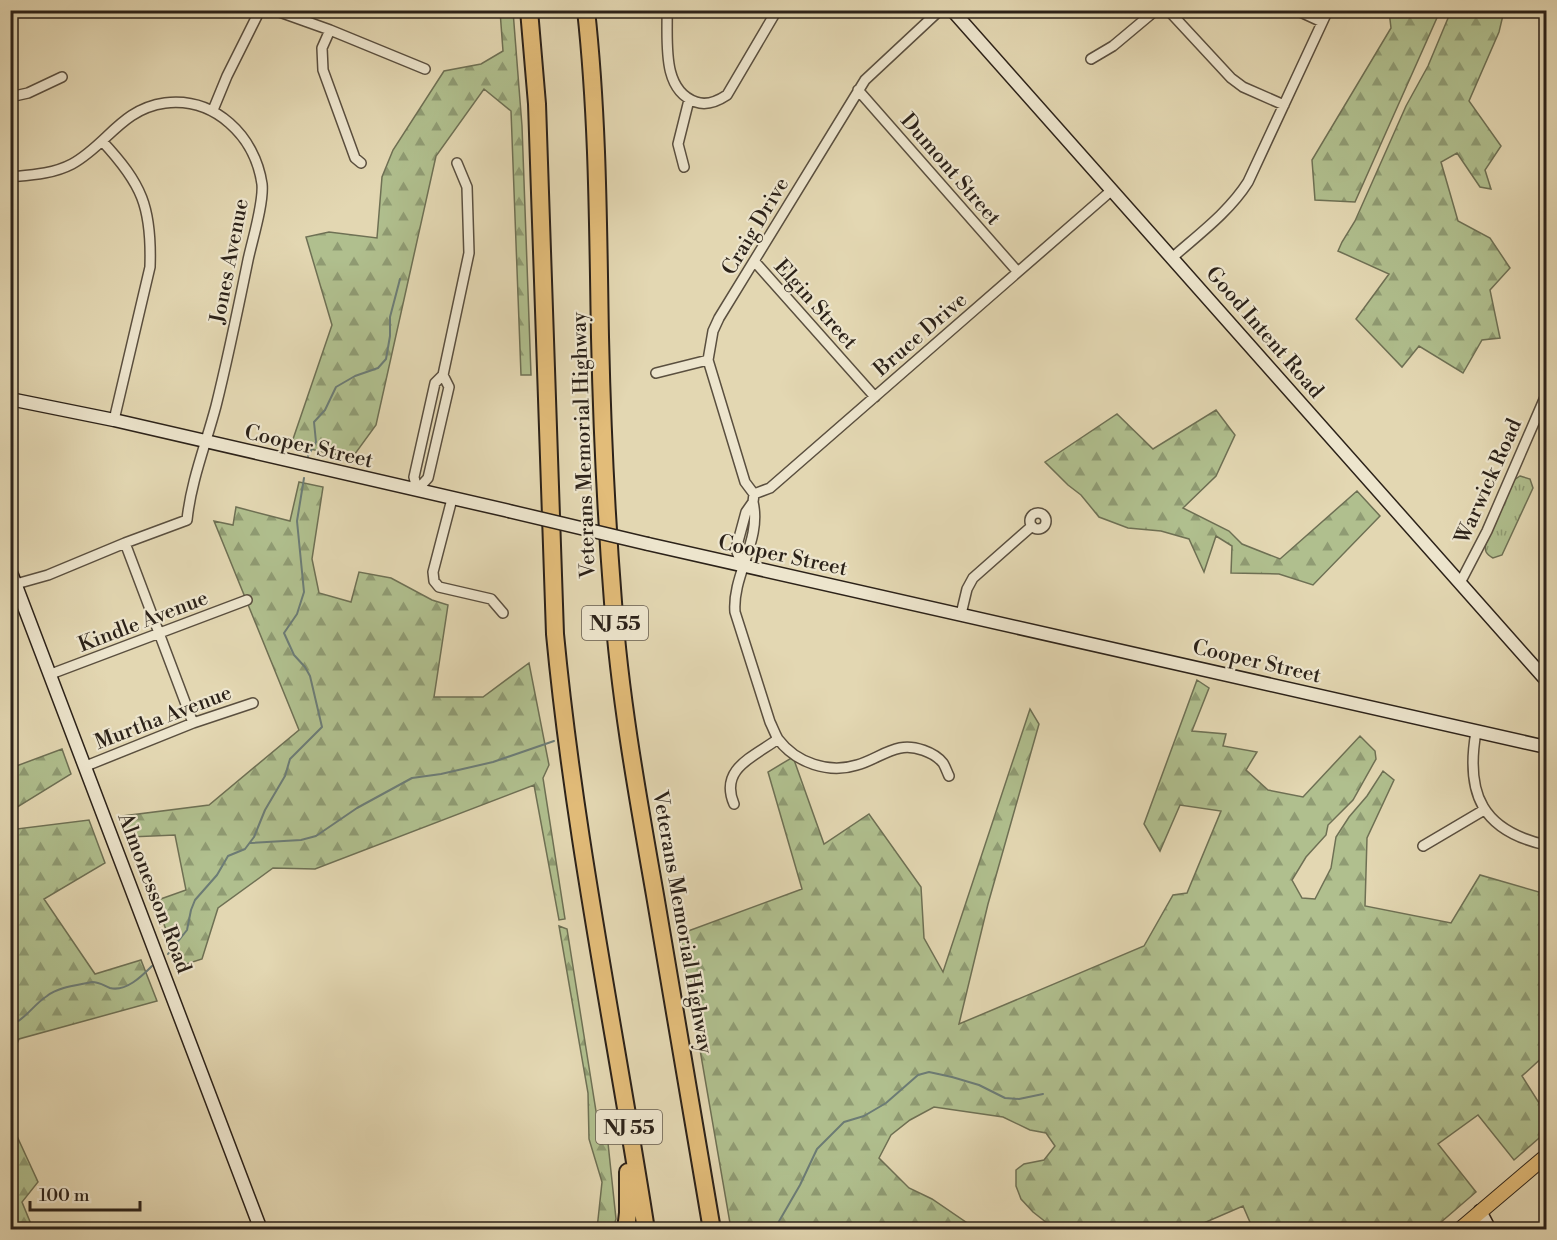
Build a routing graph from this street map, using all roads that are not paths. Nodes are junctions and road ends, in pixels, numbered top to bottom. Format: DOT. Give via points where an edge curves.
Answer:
graph roads {
  1 [pos="260,10"];
  2 [pos="274,10"];
  3 [pos="529,10"];
  4 [pos="586,10"];
  5 [pos="667,10"];
  6 [pos="777,10"];
  7 [pos="940,10"];
  8 [pos="952,10"];
  9 [pos="1156,10"];
  10 [pos="1168,10"];
  11 [pos="1296,10"];
  12 [pos="1328,10"];
  13 [pos="1322,22"];
  14 [pos="330,30"];
  15 [pos="1091,59"];
  16 [pos="425,69"];
  17 [pos="62,77"];
  18 [pos="858,90"];
  19 [pos="10,97"];
  20 [pos="689,100"];
  21 [pos="1284,105"];
  22 [pos="213,110"];
  23 [pos="102,141"];
  24 [pos="362,163"];
  25 [pos="457,163"];
  26 [pos="684,167"];
  27 [pos="10,177"];
  28 [pos="1112,190"];
  29 [pos="1173,257"];
  30 [pos="754,262"];
  31 [pos="1017,272"];
  32 [pos="708,360"];
  33 [pos="656,373"];
  34 [pos="442,375"];
  35 [pos="1546,395"];
  36 [pos="875,397"];
  37 [pos="10,399"];
  38 [pos="114,420"];
  39 [pos="206,443"];
  40 [pos="417,490"];
  41 [pos="753,498"];
  42 [pos="452,499"];
  43 [pos="1032,526"];
  44 [pos="125,543"];
  45 [pos="742,566"];
  46 [pos="10,570"];
  47 [pos="1461,581"];
  48 [pos="16,584"];
  49 [pos="247,600"];
  50 [pos="503,613"];
  51 [pos="961,614"];
  52 [pos="159,634"];
  53 [pos="51,674"];
  54 [pos="1546,680"];
  55 [pos="253,703"];
  56 [pos="193,723"];
  57 [pos="1476,732"];
  58 [pos="778,739"];
  59 [pos="1546,747"];
  60 [pos="86,766"];
  61 [pos="949,776"];
  62 [pos="734,804"];
  63 [pos="1484,810"];
  64 [pos="1546,845"];
  65 [pos="1423,846"];
  66 [pos="612,1025"];
  67 [pos="1546,1155"];
  68 [pos="1480,1211"];
  69 [pos="261,1230"];
  70 [pos="626,1230"];
  71 [pos="646,1230"];
  72 [pos="712,1230"];
  73 [pos="1459,1230"];
  74 [pos="1490,1230"];
  1 -- 22 [label="street"];
  2 -- 14 [label="street"];
  3 -- 66 [label="highway, Veterans Memorial Highway / NJ 55" via="537,104 555,634 563,714"];
  4 -- 72 [label="highway, Veterans Memorial Highway / NJ 55" via="592,72 613,606 642,820"];
  5 -- 20 [label="street" via="672,79"];
  6 -- 20 [label="street" via="727,95 711,103"];
  7 -- 18 [label="street, Craig Drive"];
  8 -- 28 [label="main road, Good Intent Road"];
  9 -- 15 [label="street"];
  10 -- 21 [label="street" via="1231,78"];
  11 -- 13 [label="street"];
  12 -- 13 [label="street"];
  13 -- 21 [label="street"];
  14 -- 16 [label="street"];
  14 -- 24 [label="street" via="322,48 323,70 355,158"];
  17 -- 19 [label="street"];
  18 -- 30 [label="street, Craig Drive"];
  18 -- 31 [label="street, Dumont Street"];
  20 -- 26 [label="street" via="678,144"];
  21 -- 29 [label="street" via="1240,195"];
  22 -- 23 [label="street, Jones Avenue" via="183,103 146,108 119,123"];
  22 -- 39 [label="street, Jones Avenue" via="236,127 249,146 262,186"];
  23 -- 27 [label="street, Jones Avenue" via="61,169"];
  23 -- 38 [label="street" via="140,191 151,242 150,267"];
  25 -- 34 [label="street" via="467,187 469,253"];
  28 -- 29 [label="main road, Good Intent Road"];
  28 -- 31 [label="street, Bruce Drive"];
  29 -- 47 [label="main road, Good Intent Road"];
  30 -- 32 [label="street, Craig Drive" via="719,318"];
  30 -- 36 [label="street, Elgin Street"];
  31 -- 36 [label="street, Bruce Drive"];
  32 -- 33 [label="street"];
  32 -- 41 [label="street, Craig Drive"];
  34 -- 40 [label="street" via="432,394 414,477"];
  34 -- 40 [label="street" via="449,387 447,398 428,478"];
  35 -- 47 [label="street, Warwick Road"];
  36 -- 41 [label="street, Bruce Drive" via="770,488"];
  37 -- 38 [label="main road, Cooper Street"];
  38 -- 39 [label="main road, Cooper Street"];
  39 -- 40 [label="main road, Cooper Street"];
  39 -- 44 [label="street, Jones Avenue" via="187,520"];
  40 -- 42 [label="main road, Cooper Street"];
  41 -- 45 [label="street" via="736,549"];
  42 -- 45 [label="main road, Cooper Street, bridge"];
  42 -- 50 [label="street" via="434,581 447,590 491,599"];
  43 -- 51 [label="street" via="973,578"];
  44 -- 48 [label="street"];
  44 -- 52 [label="street"];
  45 -- 51 [label="main road, Cooper Street"];
  45 -- 58 [label="street" via="735,612"];
  46 -- 48 [label="main road, Almonesson Road"];
  47 -- 54 [label="main road, Good Intent Road"];
  48 -- 53 [label="main road, Almonesson Road"];
  49 -- 52 [label="street, Kindle Avenue"];
  51 -- 57 [label="main road, Cooper Street"];
  52 -- 53 [label="street, Kindle Avenue"];
  52 -- 56 [label="street"];
  53 -- 60 [label="main road, Almonesson Road"];
  55 -- 56 [label="street, Murtha Avenue"];
  56 -- 60 [label="street, Murtha Avenue"];
  57 -- 59 [label="main road, Cooper Street"];
  57 -- 63 [label="street" via="1471,758"];
  58 -- 61 [label="street" via="800,758 833,768 860,765 901,748 919,749 943,763"];
  58 -- 62 [label="street" via="733,773 729,783"];
  60 -- 69 [label="main road, Almonesson Road"];
  63 -- 64 [label="street" via="1515,836"];
  63 -- 65 [label="street"];
  66 -- 70 [label="highway" via="628,1178"];
  66 -- 71 [label="highway, Veterans Memorial Highway / NJ 55"];
  67 -- 68 [label="main road"];
  68 -- 73 [label="main road"];
  68 -- 74 [label="main road"];
}
